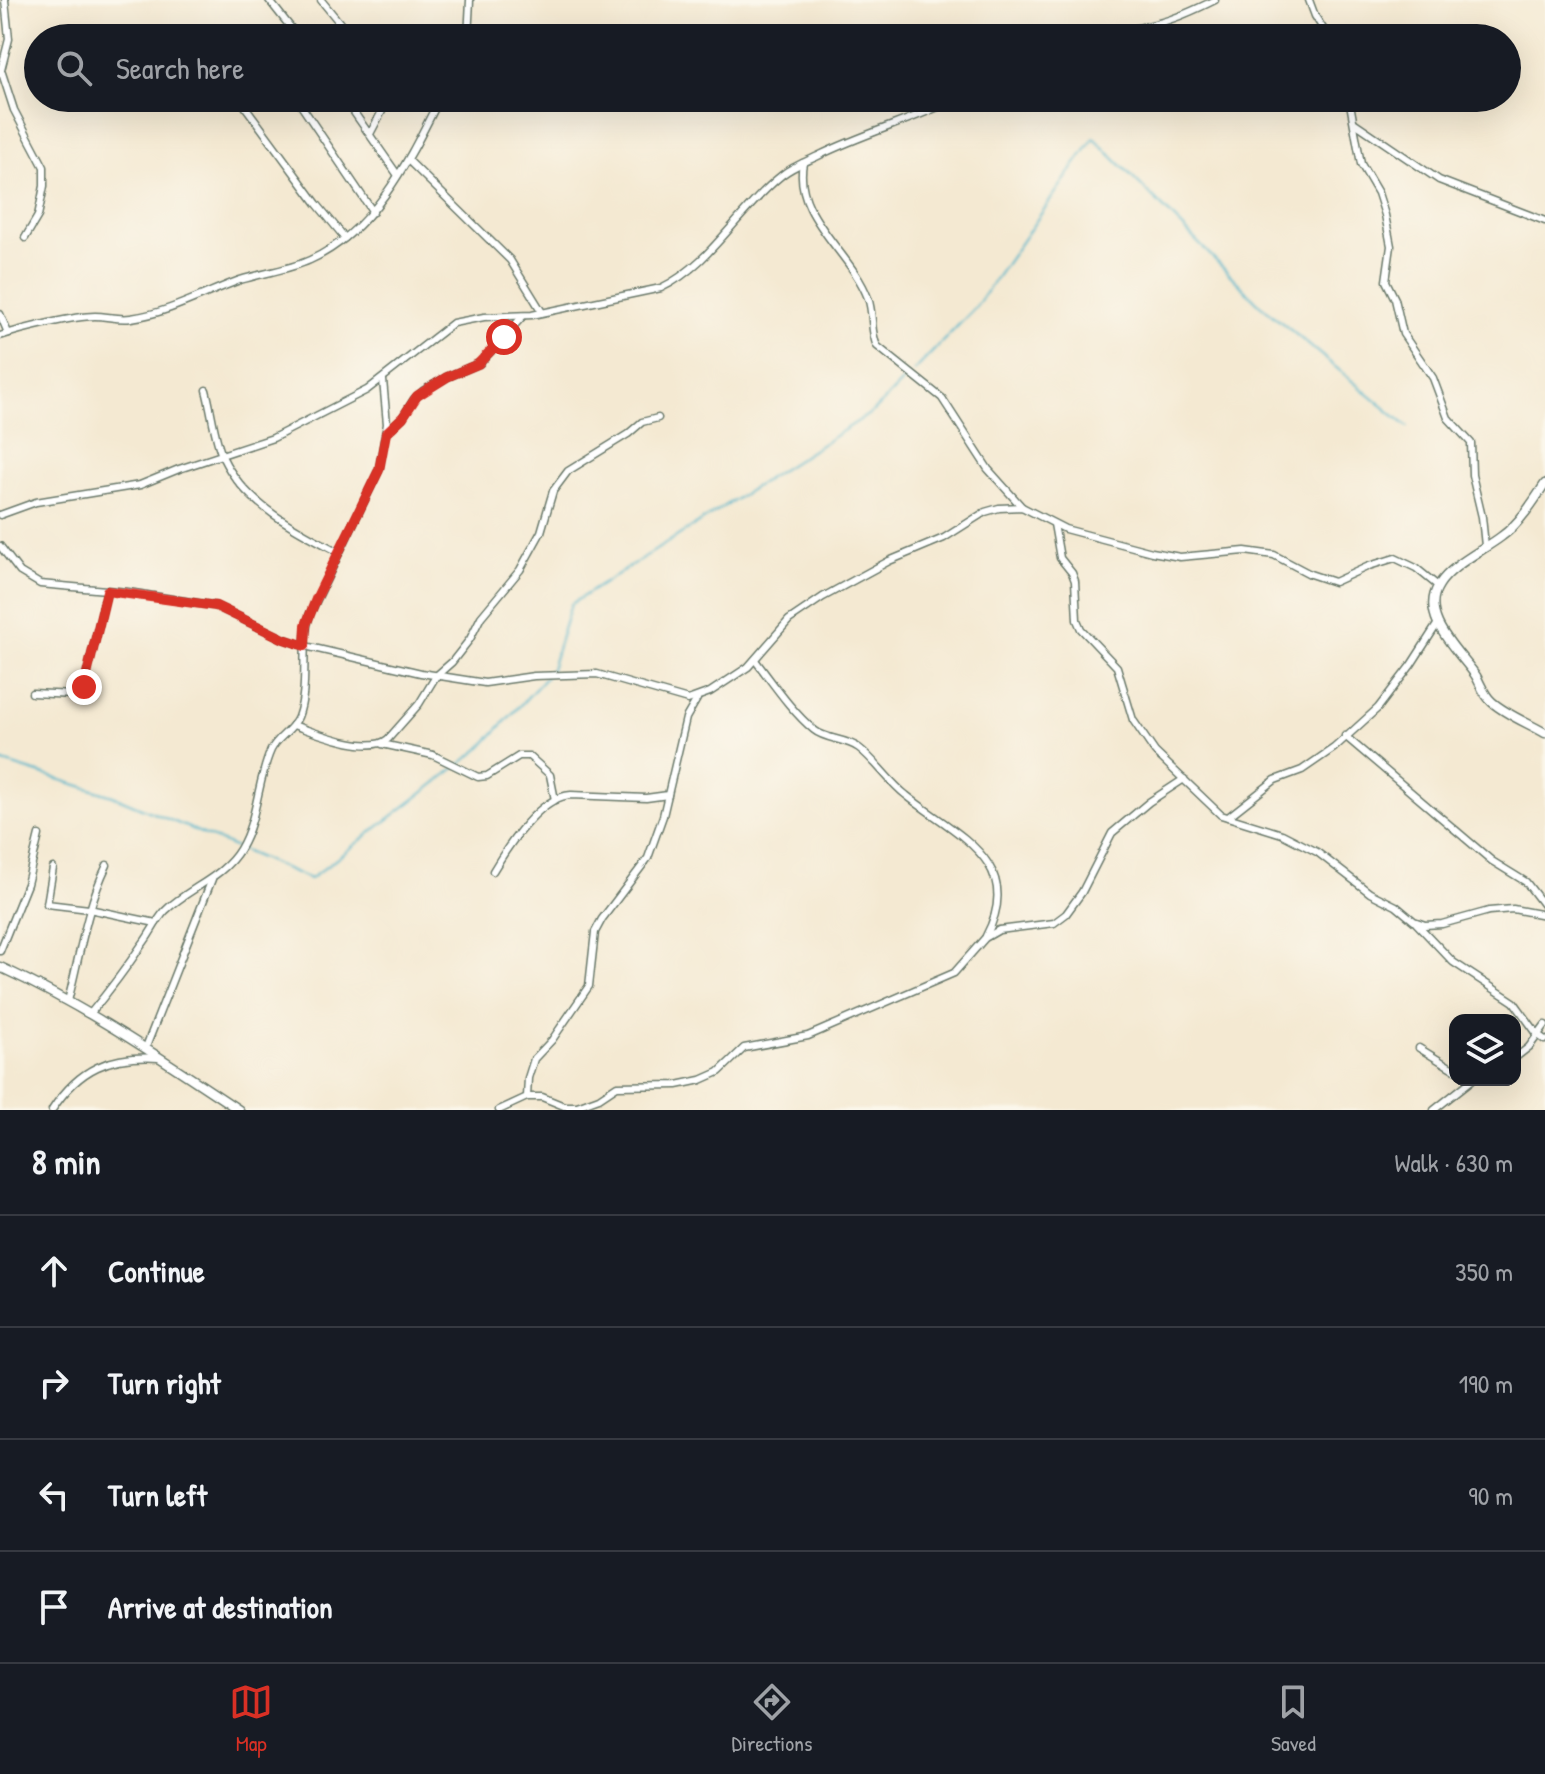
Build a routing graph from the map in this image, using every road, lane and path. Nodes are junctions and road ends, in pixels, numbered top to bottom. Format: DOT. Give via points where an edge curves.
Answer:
graph roads {
  1 [pos="5,0"];
  2 [pos="269,0"];
  3 [pos="321,0"];
  4 [pos="470,0"];
  5 [pos="1215,0"];
  6 [pos="1309,0"];
  7 [pos="288,24"];
  8 [pos="341,24"];
  9 [pos="469,24"];
  10 [pos="1153,24"];
  11 [pos="1320,24"];
  12 [pos="1,73"];
  13 [pos="249,112"];
  14 [pos="305,112"];
  15 [pos="354,112"];
  16 [pos="382,112"];
  17 [pos="433,112"];
  18 [pos="928,112"];
  19 [pos="1352,112"];
  20 [pos="1354,122"];
  21 [pos="370,134"];
  22 [pos="408,160"];
  23 [pos="803,163"];
  24 [pos="397,174"];
  25 [pos="373,212"];
  26 [pos="1545,221"];
  27 [pos="25,238"];
  28 [pos="345,238"];
  29 [pos="542,312"];
  30 [pos="0,314"];
  31 [pos="523,316"];
  32 [pos="8,333"];
  33 [pos="0,336"];
  34 [pos="383,380"];
  35 [pos="206,390"];
  36 [pos="658,418"];
  37 [pos="386,433"];
  38 [pos="222,455"];
  39 [pos="1545,484"];
  40 [pos="1022,507"];
  41 [pos="0,515"];
  42 [pos="1054,524"];
  43 [pos="0,546"];
  44 [pos="1485,546"];
  45 [pos="339,552"];
  46 [pos="1438,586"];
  47 [pos="107,591"];
  48 [pos="1438,623"];
  49 [pos="305,646"];
  50 [pos="755,660"];
  51 [pos="436,676"];
  52 [pos="32,693"];
  53 [pos="697,699"];
  54 [pos="293,725"];
  55 [pos="1545,733"];
  56 [pos="1345,736"];
  57 [pos="382,744"];
  58 [pos="1184,779"];
  59 [pos="668,795"];
  60 [pos="555,800"];
  61 [pos="1228,817"];
  62 [pos="39,835"];
  63 [pos="107,865"];
  64 [pos="53,868"];
  65 [pos="493,871"];
  66 [pos="212,878"];
  67 [pos="1545,907"];
  68 [pos="89,909"];
  69 [pos="1545,915"];
  70 [pos="1414,921"];
  71 [pos="156,923"];
  72 [pos="985,938"];
  73 [pos="0,951"];
  74 [pos="0,967"];
  75 [pos="68,1001"];
  76 [pos="90,1014"];
  77 [pos="1545,1025"];
  78 [pos="1542,1037"];
  79 [pos="146,1047"];
  80 [pos="1419,1048"];
  81 [pos="1521,1053"];
  82 [pos="162,1058"];
  83 [pos="1449,1066"];
  84 [pos="1464,1086"];
  85 [pos="527,1097"];
  86 [pos="52,1110"];
  87 [pos="239,1110"];
  88 [pos="499,1110"];
  89 [pos="1434,1110"];
  1 -- 12 [label="street" via="9,39"];
  2 -- 7 [label="street"];
  3 -- 8 [label="street"];
  4 -- 9 [label="street"];
  5 -- 10 [label="street"];
  6 -- 11 [label="street"];
  12 -- 27 [label="street" via="44,167 38,216"];
  13 -- 28 [label="street"];
  14 -- 25 [label="street"];
  15 -- 21 [label="street"];
  16 -- 21 [label="street"];
  17 -- 22 [label="street"];
  18 -- 23 [label="street"];
  19 -- 20 [label="street"];
  20 -- 26 [label="street" via="1439,180"];
  20 -- 44 [label="street" via="1361,164 1385,215 1391,246 1386,281 1403,334 1433,378 1452,425 1471,443"];
  21 -- 24 [label="street"];
  22 -- 24 [label="street"];
  22 -- 29 [label="street" via="505,254"];
  23 -- 29 [label="street" via="757,198 677,280 661,288"];
  23 -- 40 [label="street" via="802,193 869,299 877,346 942,398 988,469"];
  24 -- 25 [label="street"];
  25 -- 28 [label="street"];
  28 -- 32 [label="street" via="310,260 148,315 79,318"];
  29 -- 31 [label="street"];
  30 -- 32 [label="street"];
  31 -- 34 [label="street" via="453,323"];
  31 -- 37 [label="street" via="480,363 417,396"];
  32 -- 33 [label="street"];
  34 -- 37 [label="street"];
  34 -- 38 [label="street" via="292,429"];
  35 -- 38 [label="street"];
  36 -- 51 [label="street" via="642,422 568,471 551,494 541,532 520,570"];
  37 -- 45 [label="street" via="379,470"];
  38 -- 41 [label="street" via="140,485 36,502"];
  38 -- 45 [label="street" via="234,477 279,519"];
  39 -- 44 [label="street" via="1503,535"];
  40 -- 42 [label="street"];
  40 -- 50 [label="street" via="985,512 944,538 839,588 789,620"];
  42 -- 46 [label="street" via="1091,538 1180,557 1261,552 1328,582 1395,558"];
  42 -- 58 [label="street" via="1060,558 1075,581 1081,629 1117,667 1133,720 1149,744"];
  43 -- 47 [label="street" via="32,581"];
  44 -- 46 [label="street"];
  45 -- 49 [label="street" via="310,614"];
  46 -- 48 [label="street"];
  47 -- 49 [label="street" via="216,606"];
  47 -- 52 [label="street" via="84,687 74,695"];
  48 -- 55 [label="street" via="1490,700"];
  48 -- 56 [label="street" via="1388,696"];
  49 -- 51 [label="street"];
  49 -- 54 [label="street" via="301,702"];
  50 -- 53 [label="street"];
  50 -- 72 [label="street" via="817,733 862,749 904,793 976,848 996,881 999,902"];
  51 -- 53 [label="street" via="485,683 576,672"];
  51 -- 57 [label="street" via="419,704"];
  53 -- 59 [label="street" via="686,718"];
  54 -- 57 [label="street" via="358,744"];
  54 -- 66 [label="street" via="270,752 240,850"];
  56 -- 61 [label="street"];
  56 -- 67 [label="street" via="1492,861 1526,882"];
  57 -- 60 [label="street" via="433,755 478,777 529,756 550,775"];
  58 -- 61 [label="street"];
  58 -- 72 [label="street" via="1112,833 1066,914 1054,923 999,930"];
  59 -- 60 [label="street" via="571,795"];
  59 -- 85 [label="street" via="646,864 595,932 589,986 534,1059"];
  60 -- 65 [label="street" via="518,833"];
  61 -- 70 [label="street" via="1317,852"];
  62 -- 73 [label="street" via="27,884"];
  63 -- 68 [label="street"];
  64 -- 68 [label="street" via="46,903"];
  66 -- 71 [label="street" via="175,902"];
  66 -- 79 [label="street"];
  68 -- 71 [label="street"];
  68 -- 75 [label="street"];
  69 -- 70 [label="street" via="1513,909 1435,925"];
  70 -- 78 [label="street" via="1453,962 1514,1002"];
  71 -- 76 [label="street"];
  72 -- 85 [label="street" via="954,973 808,1036 744,1048 719,1072 701,1080 617,1086 577,1106"];
  74 -- 75 [label="street"];
  75 -- 76 [label="street"];
  76 -- 79 [label="street"];
  77 -- 78 [label="street"];
  78 -- 81 [label="street"];
  79 -- 82 [label="street"];
  80 -- 83 [label="street"];
  82 -- 86 [label="street" via="107,1062 69,1086"];
  82 -- 87 [label="street"];
  84 -- 89 [label="street"];
  85 -- 88 [label="street"];
}
